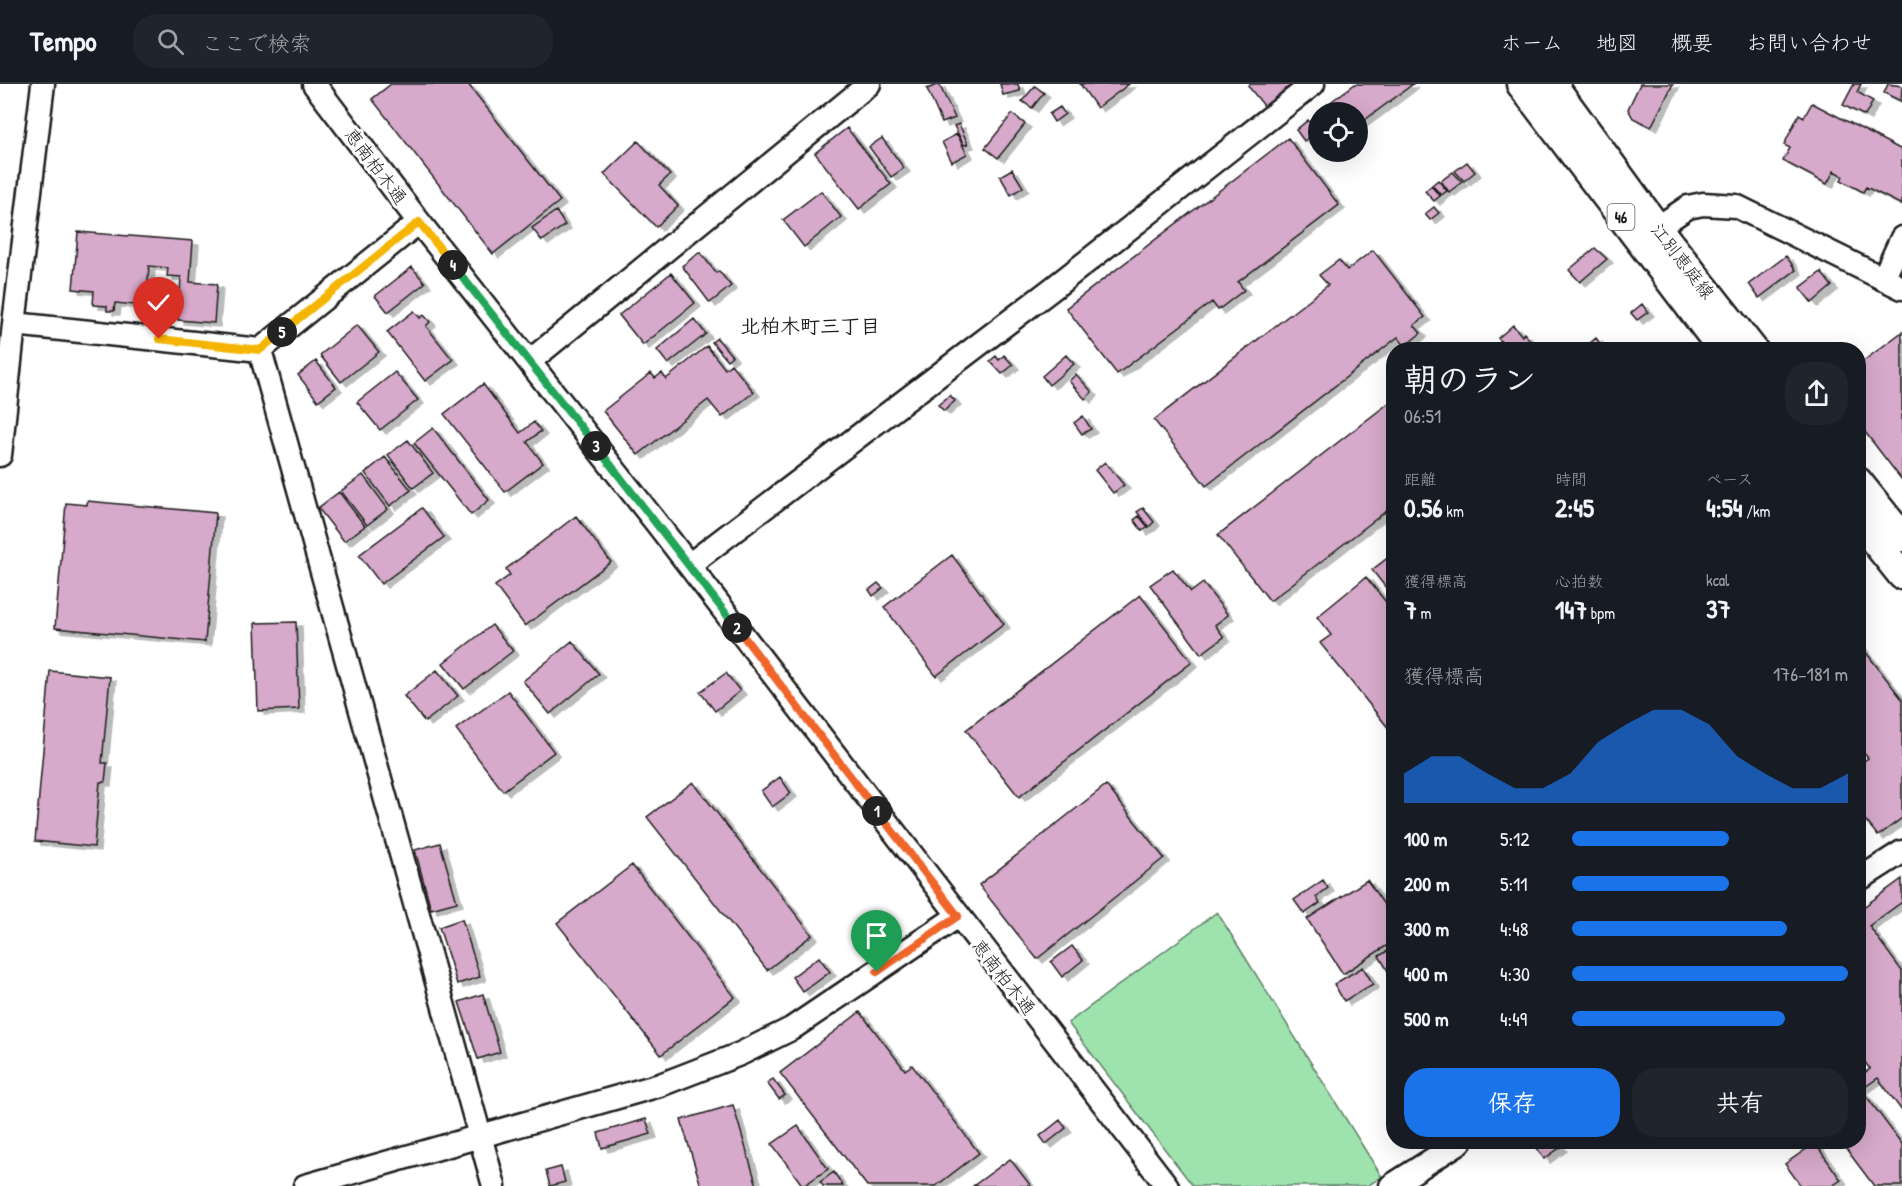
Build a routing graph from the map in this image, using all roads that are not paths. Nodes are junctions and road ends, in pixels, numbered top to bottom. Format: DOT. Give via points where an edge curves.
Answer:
graph roads {
  1 [pos="43,84"];
  2 [pos="314,84"];
  3 [pos="869,84"];
  4 [pos="1313,84"];
  5 [pos="1521,84"];
  6 [pos="1552,84"];
  7 [pos="419,222"];
  8 [pos="1902,238"];
  9 [pos="1652,239"];
  10 [pos="1892,283"];
  11 [pos="14,324"];
  12 [pos="1718,342"];
  13 [pos="1746,342"];
  14 [pos="260,350"];
  15 [pos="530,361"];
  16 [pos="0,455"];
  17 [pos="1866,494"];
  18 [pos="1866,524"];
  19 [pos="1897,539"];
  20 [pos="689,565"];
  21 [pos="1902,575"];
  22 [pos="1902,852"];
  23 [pos="1866,875"];
  24 [pos="958,916"];
  25 [pos="480,1137"];
  26 [pos="1449,1149"];
  27 [pos="305,1186"];
  28 [pos="494,1186"];
  29 [pos="1167,1186"];
  30 [pos="1391,1186"];
  1 -- 11 [label="street"];
  2 -- 7 [label="street, 恵南柏木通"];
  3 -- 15 [label="street"];
  4 -- 20 [label="street" via="1052,289"];
  5 -- 9 [label="main road, 江別恵庭線 / 46"];
  6 -- 9 [label="main road, 江別恵庭線 / 46"];
  7 -- 14 [label="street"];
  7 -- 15 [label="street, 恵南柏木通"];
  8 -- 10 [label="street"];
  9 -- 10 [label="street" via="1688,207 1736,206"];
  9 -- 12 [label="main road, 江別恵庭線 / 46"];
  9 -- 13 [label="main road, 江別恵庭線 / 46"];
  11 -- 14 [label="street"];
  11 -- 16 [label="street"];
  14 -- 25 [label="street"];
  15 -- 20 [label="street, 恵南柏木通"];
  17 -- 19 [label="main road"];
  18 -- 19 [label="main road"];
  19 -- 21 [label="main road"];
  20 -- 24 [label="street, 恵南柏木通"];
  22 -- 23 [label="street"];
  24 -- 25 [label="street" via="791,1029 740,1054 660,1084"];
  24 -- 29 [label="street, 恵南柏木通"];
  25 -- 27 [label="street"];
  25 -- 28 [label="street"];
  26 -- 30 [label="street"];
}
